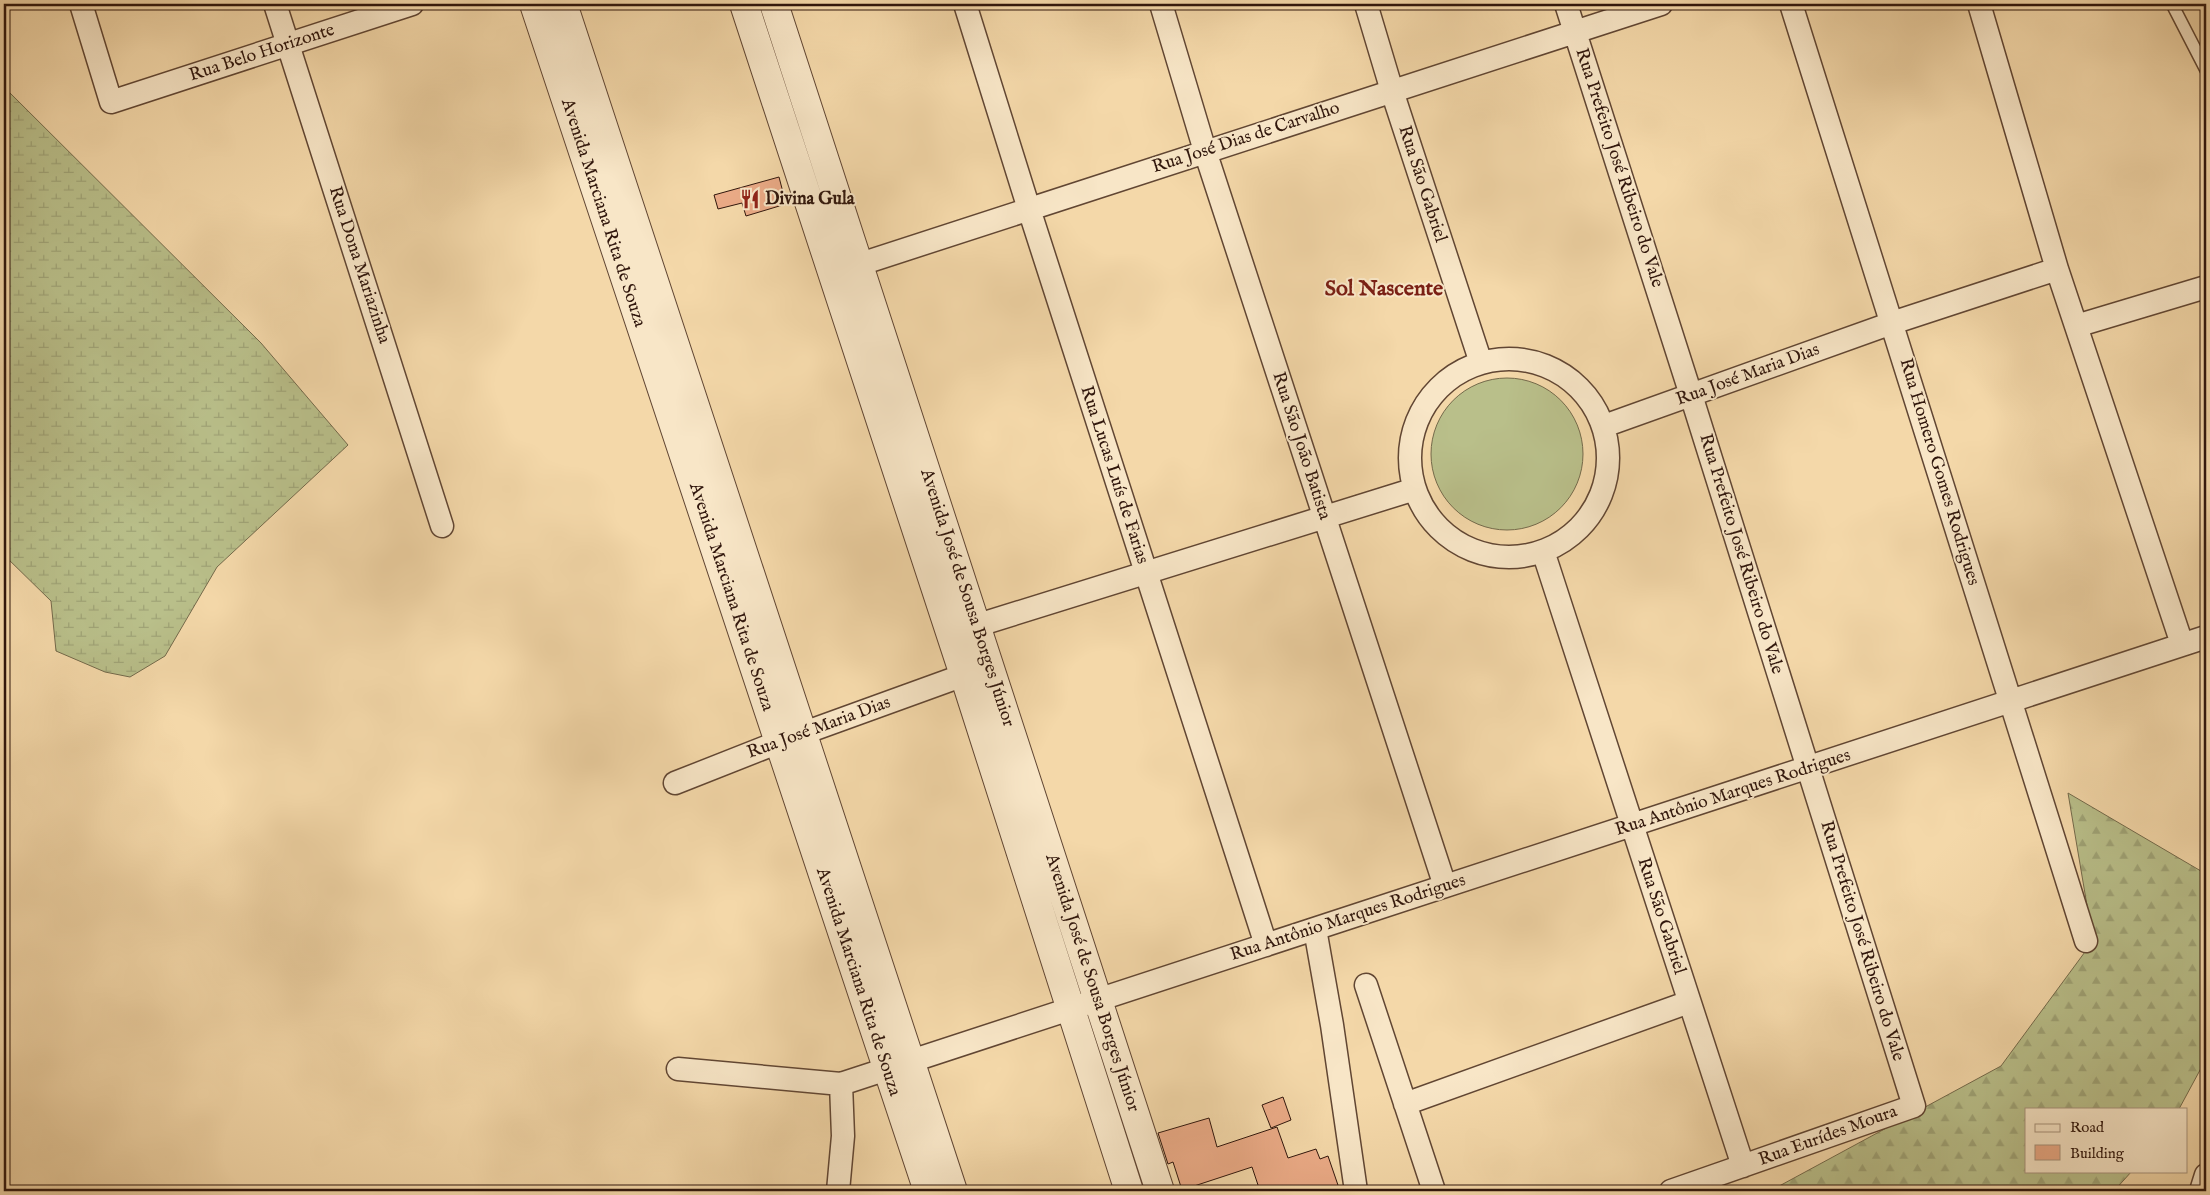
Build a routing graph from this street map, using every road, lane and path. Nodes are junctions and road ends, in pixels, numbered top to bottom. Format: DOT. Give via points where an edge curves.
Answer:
graph roads {
  1 [pos="81,4"];
  2 [pos="275,4"];
  3 [pos="412,4"];
  4 [pos="534,4"];
  5 [pos="563,4"];
  6 [pos="744,4"];
  7 [pos="774,4"];
  8 [pos="965,4"];
  9 [pos="1161,4"];
  10 [pos="1366,4"];
  11 [pos="1566,4"];
  12 [pos="1661,4"];
  13 [pos="1791,4"];
  14 [pos="1979,4"];
  15 [pos="2172,4"];
  16 [pos="1576,31"];
  17 [pos="288,44"];
  18 [pos="2206,70"];
  19 [pos="1392,91"];
  20 [pos="1205,151"];
  21 [pos="1029,209"];
  22 [pos="858,264"];
  23 [pos="2057,269"];
  24 [pos="832,273"];
  25 [pos="2206,287"];
  26 [pos="1892,323"];
  27 [pos="2076,326"];
  28 [pos="1482,363"];
  29 [pos="1691,395"];
  30 [pos="1604,426"];
  31 [pos="1414,489"];
  32 [pos="1325,517"];
  33 [pos="442,526"];
  34 [pos="1543,551"];
  35 [pos="1146,573"];
  36 [pos="976,626"];
  37 [pos="949,635"];
  38 [pos="2206,636"];
  39 [pos="2182,644"];
  40 [pos="964,675"];
  41 [pos="2011,702"];
  42 [pos="791,737"];
  43 [pos="1808,768"];
  44 [pos="675,783"];
  45 [pos="1632,826"];
  46 [pos="1445,886"];
  47 [pos="1315,929"];
  48 [pos="2086,941"];
  49 [pos="1266,945"];
  50 [pos="1366,985"];
  51 [pos="1098,1000"];
  52 [pos="1689,1002"];
  53 [pos="1070,1009"];
  54 [pos="899,1065"];
  55 [pos="678,1069"];
  56 [pos="841,1084"];
  57 [pos="1405,1104"];
  58 [pos="1914,1106"];
  59 [pos="1742,1166"];
  60 [pos="2206,1176"];
  61 [pos="838,1191"];
  62 [pos="928,1191"];
  63 [pos="953,1191"];
  64 [pos="1129,1191"];
  65 [pos="1160,1191"];
  66 [pos="1356,1191"];
  67 [pos="1434,1191"];
  68 [pos="1671,1191"];
  69 [pos="2201,1191"];
  1 -- 17 [label="street, Rua Belo Horizonte" via="111,102"];
  2 -- 17 [label="street, Rua Dona Mariazinha"];
  3 -- 17 [label="street, Rua Belo Horizonte"];
  4 -- 42 [label="street, Avenida Marciana Rita de Souza"];
  5 -- 42 [label="street, Avenida Marciana Rita de Souza"];
  6 -- 24 [label="street, Avenida José de Sousa Borges Júnior"];
  7 -- 22 [label="street, Avenida José de Sousa Borges Júnior"];
  8 -- 21 [label="street, Rua Lucas Luís de Farias"];
  9 -- 20 [label="street, Rua São João Batista"];
  10 -- 19 [label="street, Rua São Gabriel"];
  11 -- 16 [label="street, Rua Prefeito José Ribeiro do Vale"];
  12 -- 16 [label="street, Rua José Dias de Carvalho"];
  13 -- 26 [label="street, Rua Homero Gomes Rodrigues"];
  14 -- 23 [label="street"];
  15 -- 18 [label="lane"];
  16 -- 19 [label="street, Rua José Dias de Carvalho"];
  16 -- 29 [label="street, Rua Prefeito José Ribeiro do Vale"];
  17 -- 33 [label="street, Rua Dona Mariazinha"];
  19 -- 20 [label="street, Rua José Dias de Carvalho"];
  19 -- 28 [label="street, Rua São Gabriel"];
  20 -- 21 [label="street, Rua José Dias de Carvalho"];
  20 -- 32 [label="street, Rua São João Batista"];
  21 -- 22 [label="street, Rua José Dias de Carvalho"];
  21 -- 35 [label="street, Rua Lucas Luís de Farias"];
  22 -- 24 [label="street, Rua José Dias de Carvalho"];
  22 -- 36 [label="street, Avenida José de Sousa Borges Júnior"];
  23 -- 26 [label="street, Rua José Maria Dias"];
  23 -- 27 [label="street"];
  24 -- 37 [label="street, Avenida José de Sousa Borges Júnior"];
  25 -- 27 [label="street"];
  26 -- 29 [label="street, Rua José Maria Dias"];
  26 -- 41 [label="street, Rua Homero Gomes Rodrigues"];
  27 -- 39 [label="street"];
  28 -- 30 [label="street" via="1511,359 1542,364 1568,378 1590,400"];
  28 -- 31 [label="street" via="1453,376 1430,398 1415,426 1410,458"];
  29 -- 30 [label="street, Rua José Maria Dias"];
  29 -- 43 [label="street, Rua Prefeito José Ribeiro do Vale"];
  30 -- 34 [label="street" via="1609,456 1605,487 1591,515 1570,537"];
  31 -- 32 [label="street"];
  31 -- 34 [label="street" via="1429,517 1452,539 1480,553 1511,557"];
  32 -- 35 [label="street"];
  32 -- 46 [label="street, Rua São João Batista"];
  34 -- 45 [label="street, Rua São Gabriel"];
  35 -- 36 [label="street"];
  35 -- 49 [label="street, Rua Lucas Luís de Farias"];
  36 -- 37 [label="street"];
  36 -- 51 [label="street, Avenida José de Sousa Borges Júnior"];
  37 -- 40 [label="street, Avenida José de Sousa Borges Júnior"];
  38 -- 39 [label="street, Rua Antônio Marques Rodrigues"];
  39 -- 41 [label="street, Rua Antônio Marques Rodrigues"];
  40 -- 42 [label="street, Rua José Maria Dias"];
  40 -- 53 [label="street, Avenida José de Sousa Borges Júnior"];
  41 -- 43 [label="street, Rua Antônio Marques Rodrigues"];
  41 -- 48 [label="street, Rua Homero Gomes Rodrigues"];
  42 -- 44 [label="street, Rua José Maria Dias"];
  42 -- 54 [label="street, Avenida Marciana Rita de Souza"];
  43 -- 45 [label="street, Rua Antônio Marques Rodrigues"];
  43 -- 58 [label="street, Rua Prefeito José Ribeiro do Vale"];
  45 -- 46 [label="street, Rua Antônio Marques Rodrigues"];
  45 -- 52 [label="street, Rua São Gabriel"];
  46 -- 47 [label="street, Rua Antônio Marques Rodrigues"];
  47 -- 49 [label="street, Rua Antônio Marques Rodrigues"];
  47 -- 66 [label="street"];
  49 -- 51 [label="street, Rua Antônio Marques Rodrigues"];
  50 -- 57 [label="street"];
  51 -- 53 [label="street, Rua Antônio Marques Rodrigues"];
  51 -- 65 [label="street, Avenida José de Sousa Borges Júnior"];
  52 -- 57 [label="street"];
  52 -- 59 [label="street, Rua São Gabriel"];
  53 -- 54 [label="street, Rua Antônio Marques Rodrigues"];
  53 -- 64 [label="street, Avenida José de Sousa Borges Júnior"];
  54 -- 56 [label="street, Rua Antônio Marques Rodrigues"];
  54 -- 62 [label="street, Avenida Marciana Rita de Souza"];
  54 -- 63 [label="street, Avenida Marciana Rita de Souza"];
  55 -- 56 [label="street, Rua Antônio Marques Rodrigues"];
  56 -- 61 [label="street" via="843,1136"];
  57 -- 67 [label="street"];
  58 -- 59 [label="street, Rua Eurídes Moura"];
  59 -- 68 [label="street, Rua Eurídes Moura"];
  60 -- 69 [label="street"];
}
